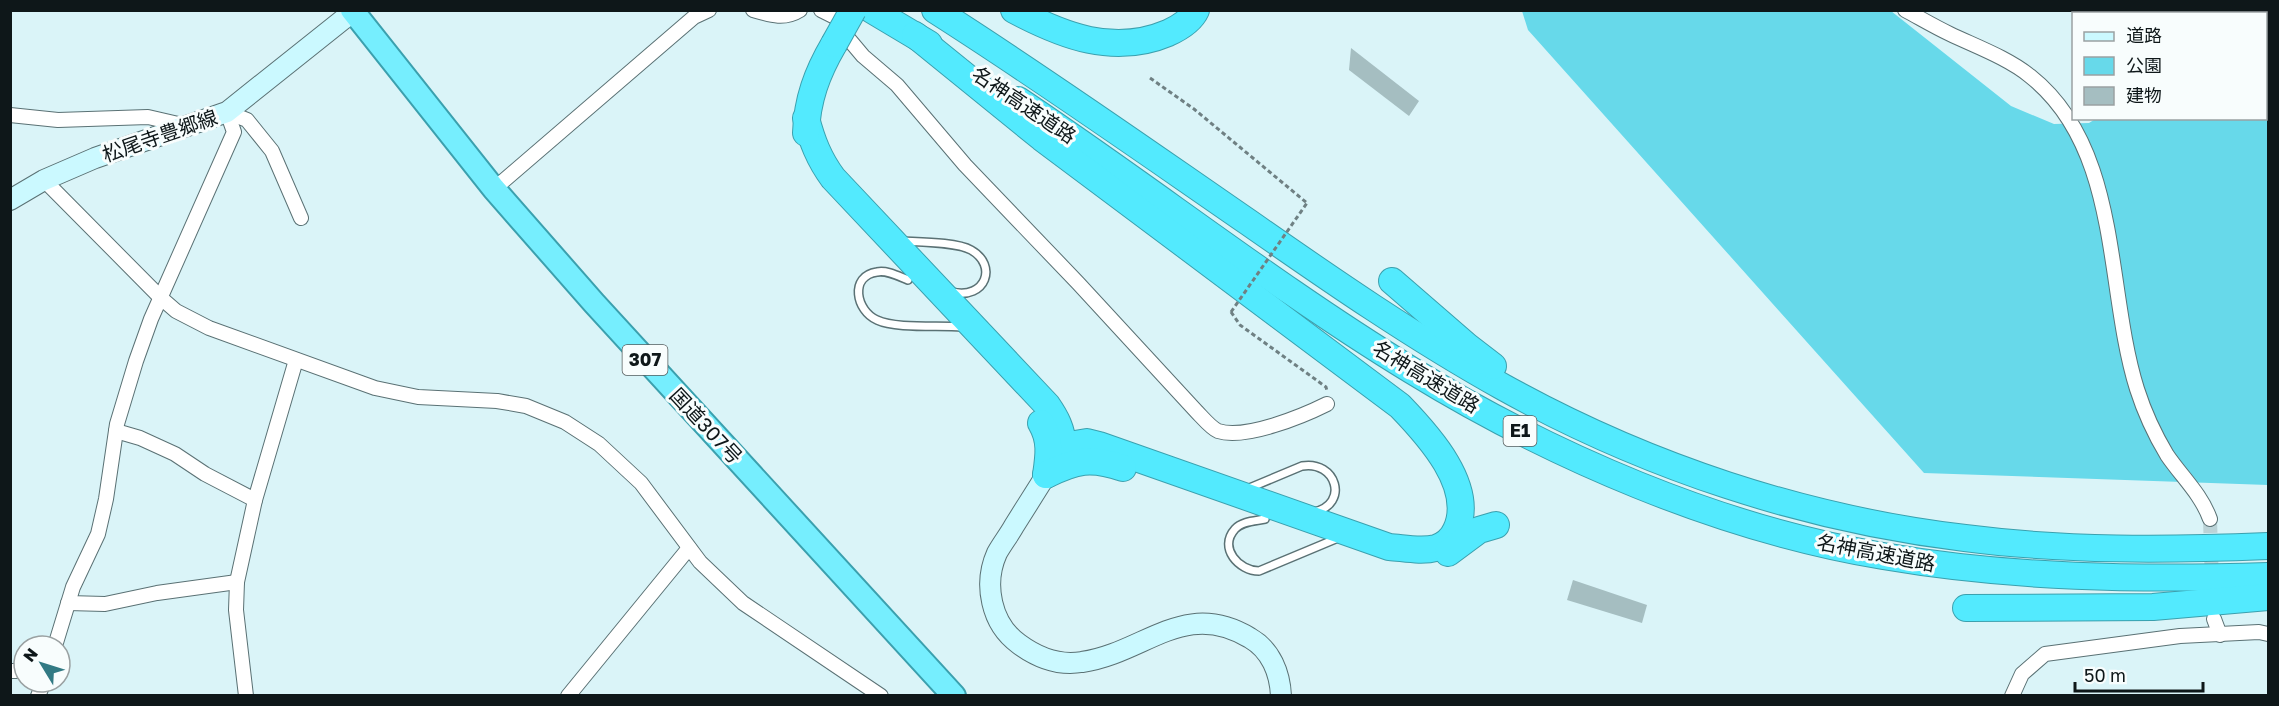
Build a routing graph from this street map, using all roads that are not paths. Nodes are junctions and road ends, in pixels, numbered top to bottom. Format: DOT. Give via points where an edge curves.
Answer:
graph roads {
  1 [pos="709,10"];
  2 [pos="753,10"];
  3 [pos="800,10"];
  4 [pos="821,10"];
  5 [pos="853,10"];
  6 [pos="872,10"];
  7 [pos="935,10"];
  8 [pos="1014,10"];
  9 [pos="1196,10"];
  10 [pos="1905,10"];
  11 [pos="354,11"];
  12 [pos="915,35"];
  13 [pos="227,112"];
  14 [pos="10,115"];
  15 [pos="806,118"];
  16 [pos="189,127"];
  17 [pos="44,180"];
  18 [pos="494,189"];
  19 [pos="10,200"];
  20 [pos="301,218"];
  21 [pos="886,240"];
  22 [pos="908,280"];
  23 [pos="1392,281"];
  24 [pos="938,289"];
  25 [pos="161,298"];
  26 [pos="963,327"];
  27 [pos="296,360"];
  28 [pos="1327,404"];
  29 [pos="1564,418"];
  30 [pos="116,431"];
  31 [pos="1063,446"];
  32 [pos="1046,475"];
  33 [pos="1232,496"];
  34 [pos="255,500"];
  35 [pos="1300,516"];
  36 [pos="1266,519"];
  37 [pos="2210,519"];
  38 [pos="1496,525"];
  39 [pos="1339,538"];
  40 [pos="2268,546"];
  41 [pos="689,548"];
  42 [pos="2268,576"];
  43 [pos="237,582"];
  44 [pos="2268,597"];
  45 [pos="68,603"];
  46 [pos="1966,608"];
  47 [pos="2214,619"];
  48 [pos="59,634"];
  49 [pos="2220,634"];
  50 [pos="2268,634"];
  51 [pos="246,696"];
  52 [pos="568,696"];
  53 [pos="881,696"];
  54 [pos="954,696"];
  55 [pos="1281,696"];
  56 [pos="2012,696"];
  1 -- 18 [label="street" via="694,17"];
  2 -- 3 [label="street" via="776,17"];
  4 -- 28 [label="street" via="836,17 863,56 897,85 966,165 1218,431 1263,428"];
  5 -- 15 [label="highway, bridge" via="812,90"];
  6 -- 12 [label="highway, 名神高速道路 / E1"];
  7 -- 29 [label="highway, 名神高速道路 / E1" via="1428,344"];
  8 -- 9 [label="highway" via="1064,34 1116,44 1156,38 1184,24"];
  10 -- 37 [label="street" via="1976,44 2030,76 2067,114 2098,191 2136,388 2167,455 2204,503"];
  11 -- 13 [label="main road, 松尾寺豊郷線"];
  11 -- 18 [label="highway, 国道307号 / 307"];
  12 -- 39 [label="highway" via="1042,138 1400,406 1421,428 1455,481 1461,499 1460,522 1454,535 1436,548 1424,550"];
  12 -- 42 [label="highway, 名神高速道路 / E1" via="1064,130 1287,290 1411,370 1549,446 1628,480 1726,516 1881,556 2038,575"];
  13 -- 16 [label="main road, 松尾寺豊郷線"];
  13 -- 20 [label="street" via="247,120 272,151"];
  13 -- 25 [label="street" via="234,132"];
  14 -- 16 [label="street" via="58,120 148,117"];
  15 -- 21 [label="highway" via="821,161"];
  15 -- 22 [label="highway" via="806,143 816,173 842,211"];
  16 -- 17 [label="main road, 松尾寺豊郷線" via="95,158"];
  17 -- 19 [label="main road, 松尾寺豊郷線"];
  17 -- 25 [label="street"];
  18 -- 54 [label="highway, 国道307号 / 307"];
  21 -- 24 [label="highway"];
  21 -- 24 [label="lane" via="960,246 980,256 985,277 972,293 963,295"];
  22 -- 26 [label="highway"];
  22 -- 26 [label="lane" via="874,272 860,285 860,305 884,323"];
  23 -- 29 [label="highway" via="1467,346"];
  24 -- 26 [label="highway"];
  25 -- 27 [label="street" via="176,311 209,328"];
  25 -- 30 [label="street" via="136,361"];
  26 -- 31 [label="highway" via="1047,405 1062,433"];
  26 -- 32 [label="highway" via="1046,432 1050,450"];
  27 -- 34 [label="street"];
  27 -- 41 [label="street" via="375,388 418,397 526,406 565,422 599,444 634,476"];
  29 -- 40 [label="highway, 名神高速道路 / E1" via="1641,453 1726,484 1809,509 1888,526 2041,546"];
  30 -- 34 [label="street" via="175,454"];
  30 -- 45 [label="street" via="98,534"];
  31 -- 32 [label="main road"];
  31 -- 33 [label="highway" via="1087,442 1099,445"];
  32 -- 36 [label="highway" via="1077,461 1094,460"];
  32 -- 55 [label="main road" via="997,554 992,576 990,599 1000,623 1015,642 1057,663 1081,663 1177,627 1201,622 1217,624 1235,628 1256,641 1271,658 1280,679"];
  33 -- 35 [label="highway"];
  33 -- 35 [label="lane" via="1311,464 1329,473 1335,483 1335,495 1324,510"];
  34 -- 43 [label="street"];
  35 -- 39 [label="highway"];
  36 -- 39 [label="highway"];
  36 -- 39 [label="lane" via="1243,523 1230,537 1235,561 1251,571"];
  38 -- 39 [label="highway" via="1479,530 1443,556 1412,564 1382,560"];
  41 -- 52 [label="street"];
  41 -- 53 [label="street" via="743,603"];
  43 -- 45 [label="street" via="105,604"];
  43 -- 51 [label="street" via="236,610"];
  44 -- 46 [label="highway" via="2153,607"];
  45 -- 48 [label="street"];
  47 -- 49 [label="street"];
  49 -- 50 [label="street"];
  49 -- 56 [label="street" via="2045,654 2022,674"];
}
